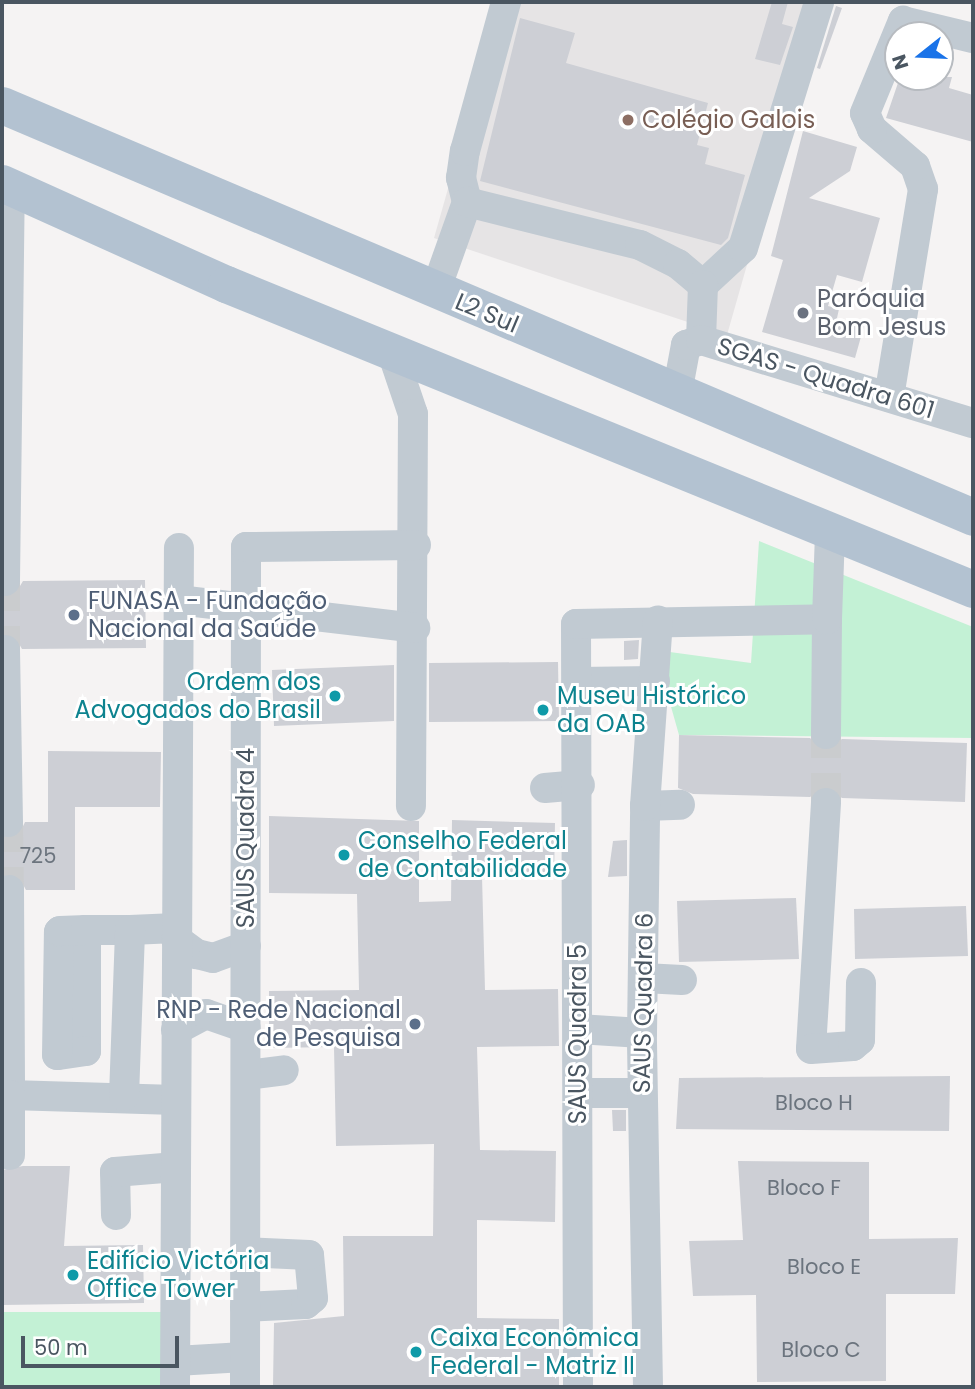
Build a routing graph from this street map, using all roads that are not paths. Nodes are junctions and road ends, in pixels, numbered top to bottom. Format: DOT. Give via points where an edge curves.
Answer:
graph roads {
  1 [pos="506,2"];
  2 [pos="819,2"];
  3 [pos="973,38"];
  4 [pos="2,105"];
  5 [pos="6,185"];
  6 [pos="467,202"];
  7 [pos="703,285"];
  8 [pos="435,292"];
  9 [pos="701,340"];
  10 [pos="392,352"];
  11 [pos="461,380"];
  12 [pos="677,393"];
  13 [pos="889,397"];
  14 [pos="414,414"];
  15 [pos="973,423"];
  16 [pos="973,517"];
  17 [pos="830,531"];
  18 [pos="416,545"];
  19 [pos="178,548"];
  20 [pos="5,581"];
  21 [pos="973,589"];
  22 [pos="178,600"];
  23 [pos="247,604"];
  24 [pos="827,619"];
  25 [pos="658,620"];
  26 [pos="415,628"];
  27 [pos="5,650"];
  28 [pos="655,681"];
  29 [pos="578,682"];
  30 [pos="826,734"];
  31 [pos="580,785"];
  32 [pos="545,788"];
  33 [pos="826,803"];
  34 [pos="680,805"];
  35 [pos="411,806"];
  36 [pos="645,806"];
  37 [pos="8,822"];
  38 [pos="9,890"];
  39 [pos="130,930"];
  40 [pos="176,934"];
  41 [pos="21,937"];
  42 [pos="246,946"];
  43 [pos="644,978"];
  44 [pos="682,980"];
  45 [pos="861,983"];
  46 [pos="246,1028"];
  47 [pos="176,1030"];
  48 [pos="578,1030"];
  49 [pos="642,1033"];
  50 [pos="284,1070"];
  51 [pos="246,1075"];
  52 [pos="578,1093"];
  53 [pos="642,1093"];
  54 [pos="10,1095"];
  55 [pos="124,1096"];
  56 [pos="176,1100"];
  57 [pos="10,1155"];
  58 [pos="176,1167"];
  59 [pos="116,1215"];
  60 [pos="245,1252"];
  61 [pos="245,1307"];
  62 [pos="244,1357"];
  63 [pos="176,1374"];
  64 [pos="245,1387"];
  65 [pos="579,1387"];
  66 [pos="648,1387"];
  1 -- 6 [label="street" via="465,151 461,178"];
  2 -- 7 [label="street" via="743,248"];
  3 -- 13 [label="street" via="903,22 865,113 872,129 915,166 923,189"];
  4 -- 8 [label="main road, L2 Sul"];
  5 -- 10 [label="main road"];
  5 -- 20 [label="street"];
  6 -- 7 [label="street" via="640,246 677,264"];
  6 -- 8 [label="street"];
  7 -- 9 [label="street"];
  8 -- 12 [label="main road, L2 Sul"];
  9 -- 12 [label="street, SGAS - Quadra 601" via="686,345"];
  9 -- 13 [label="street, SGAS - Quadra 601"];
  10 -- 11 [label="main road"];
  10 -- 14 [label="street"];
  11 -- 14 [label="street" via="424,397"];
  11 -- 17 [label="main road"];
  12 -- 16 [label="main road, L2 Sul"];
  13 -- 15 [label="street, SGAS - Quadra 601"];
  14 -- 18 [label="street"];
  17 -- 21 [label="main road"];
  17 -- 24 [label="street"];
  18 -- 23 [label="street, SAUS Quadra 4" via="246,547"];
  18 -- 26 [label="street"];
  19 -- 22 [label="street"];
  22 -- 23 [label="street"];
  22 -- 40 [label="street"];
  23 -- 26 [label="street"];
  23 -- 42 [label="street, SAUS Quadra 4"];
  24 -- 25 [label="street"];
  24 -- 30 [label="street"];
  25 -- 28 [label="street, SAUS Quadra 6"];
  25 -- 29 [label="street, SAUS Quadra 5" via="576,624"];
  26 -- 35 [label="street"];
  27 -- 37 [label="street"];
  28 -- 29 [label="street"];
  28 -- 36 [label="street, SAUS Quadra 6"];
  29 -- 31 [label="street, SAUS Quadra 5"];
  31 -- 32 [label="street"];
  31 -- 48 [label="street, SAUS Quadra 5"];
  33 -- 45 [label="street" via="811,1049 853,1046 860,1040"];
  34 -- 36 [label="street"];
  36 -- 43 [label="street, SAUS Quadra 6"];
  38 -- 54 [label="street"];
  39 -- 40 [label="street"];
  39 -- 41 [label="street" via="86,930 86,1051 57,1055 23,1051"];
  39 -- 55 [label="street"];
  40 -- 42 [label="street, SAUS Quadra 4" via="197,954 214,957"];
  40 -- 47 [label="street"];
  42 -- 46 [label="street, SAUS Quadra 4"];
  43 -- 44 [label="street"];
  43 -- 49 [label="street, SAUS Quadra 6"];
  46 -- 47 [label="street" via="206,1014"];
  46 -- 51 [label="street, SAUS Quadra 4"];
  47 -- 56 [label="street"];
  48 -- 49 [label="street"];
  48 -- 52 [label="street, SAUS Quadra 5"];
  49 -- 53 [label="street, SAUS Quadra 6"];
  50 -- 51 [label="street"];
  51 -- 60 [label="street, SAUS Quadra 4"];
  52 -- 53 [label="street"];
  52 -- 65 [label="street, SAUS Quadra 5"];
  53 -- 66 [label="street, SAUS Quadra 6"];
  54 -- 55 [label="street"];
  54 -- 57 [label="street"];
  55 -- 56 [label="street"];
  56 -- 58 [label="street"];
  58 -- 59 [label="street" via="115,1172"];
  58 -- 63 [label="street"];
  60 -- 61 [label="street, SAUS Quadra 4"];
  60 -- 61 [label="street" via="309,1255 313,1298 306,1304"];
  61 -- 62 [label="street, SAUS Quadra 4"];
  62 -- 63 [label="street"];
  62 -- 64 [label="street, SAUS Quadra 4"];
}
